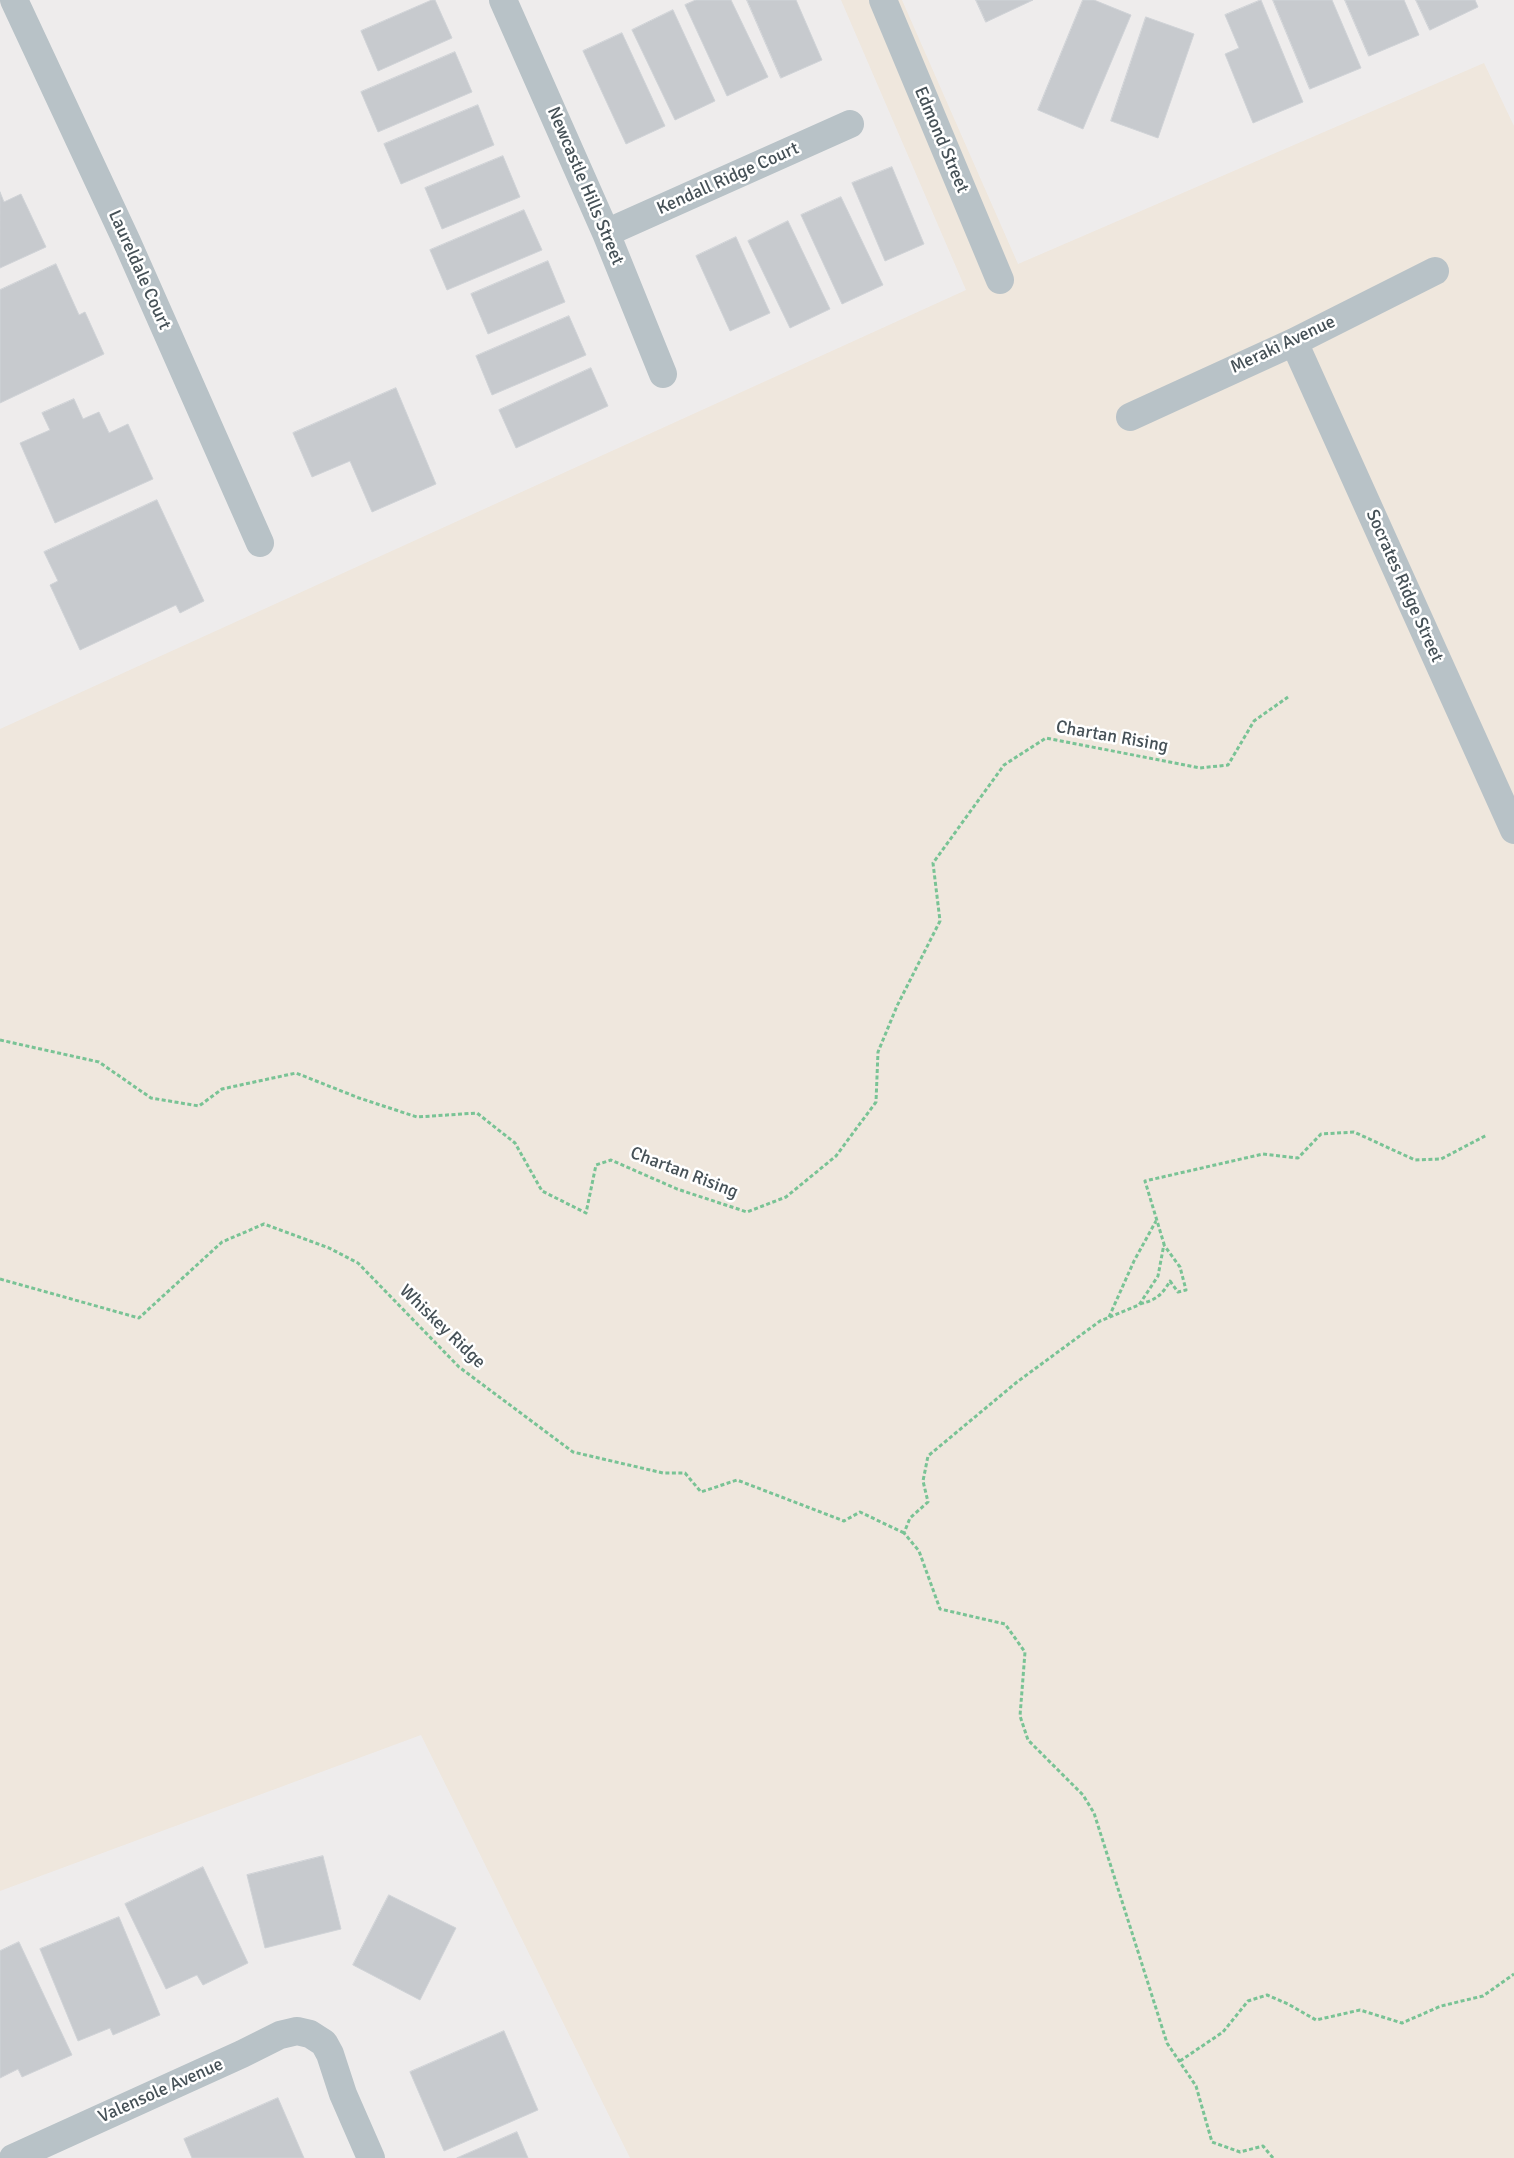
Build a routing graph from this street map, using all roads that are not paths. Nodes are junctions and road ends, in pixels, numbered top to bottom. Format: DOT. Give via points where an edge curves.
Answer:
graph roads {
  1 [pos="14,0"];
  2 [pos="503,0"];
  3 [pos="883,0"];
  4 [pos="850,124"];
  5 [pos="606,233"];
  6 [pos="1435,271"];
  7 [pos="1000,280"];
  8 [pos="1294,342"];
  9 [pos="663,374"];
  10 [pos="1130,417"];
  11 [pos="260,543"];
  12 [pos="1514,830"];
  13 [pos="14,2158"];
  14 [pos="371,2158"];
  1 -- 11 [label="street, Laureldale Court" via="127,242"];
  2 -- 5 [label="street, Newcastle Hills Street"];
  3 -- 7 [label="street, Edmond Street"];
  4 -- 5 [label="street, Kendall Ridge Court"];
  5 -- 9 [label="street, Newcastle Hills Street"];
  6 -- 8 [label="street, Meraki Avenue"];
  8 -- 10 [label="street, Meraki Avenue"];
  8 -- 12 [label="street, Socrates Ridge Street"];
  13 -- 14 [label="street, Valensole Avenue" via="280,2035 297,2031 310,2034 324,2043"];
}
